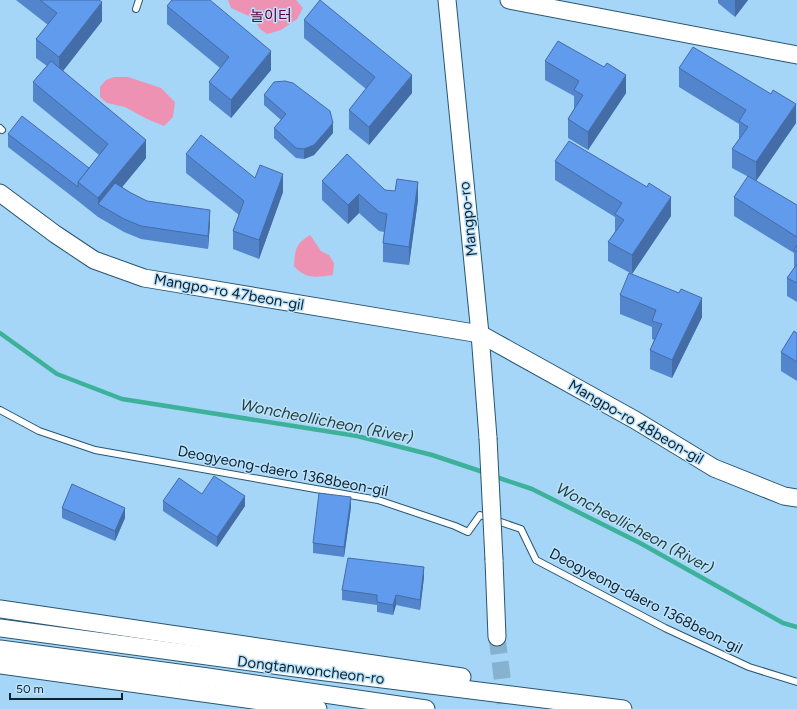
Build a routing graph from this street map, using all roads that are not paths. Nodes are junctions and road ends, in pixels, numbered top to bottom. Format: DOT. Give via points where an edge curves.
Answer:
graph roads {
  1 [pos="139,0"];
  2 [pos="447,0"];
  3 [pos="509,0"];
  4 [pos="136,9"];
  5 [pos="797,55"];
  6 [pos="0,193"];
  7 [pos="480,334"];
  8 [pos="0,410"];
  9 [pos="797,498"];
  10 [pos="0,609"];
  11 [pos="0,628"];
  12 [pos="497,637"];
  13 [pos="0,649"];
  14 [pos="0,665"];
  15 [pos="797,682"];
  16 [pos="208,694"];
  17 [pos="617,708"];
  18 [pos="248,709"];
  19 [pos="318,709"];
  20 [pos="426,709"];
  1 -- 4 [label="lane"];
  2 -- 7 [label="main road, Mangpo-ro"];
  3 -- 5 [label="main road"];
  6 -- 7 [label="main road, Mangpo-ro 47beon-gil" via="94,260 144,278"];
  7 -- 9 [label="main road, Mangpo-ro 48beon-gil" via="635,420 714,468 784,496"];
  7 -- 12 [label="main road, Mangpo-ro, bridge" via="488,438"];
  8 -- 15 [label="lane, Deogyeong-daero 1368beon-gil" via="39,431 95,450 378,500 468,532 480,516 501,522 521,529 536,560 665,628 735,661"];
  10 -- 17 [label="main road" via="468,678"];
  11 -- 17 [label="main road, Dongtanwoncheon-ro"];
  13 -- 20 [label="main road, Dongtanwoncheon-ro"];
  14 -- 16 [label="main road"];
  16 -- 18 [label="main road"];
  16 -- 19 [label="main road"];
}
